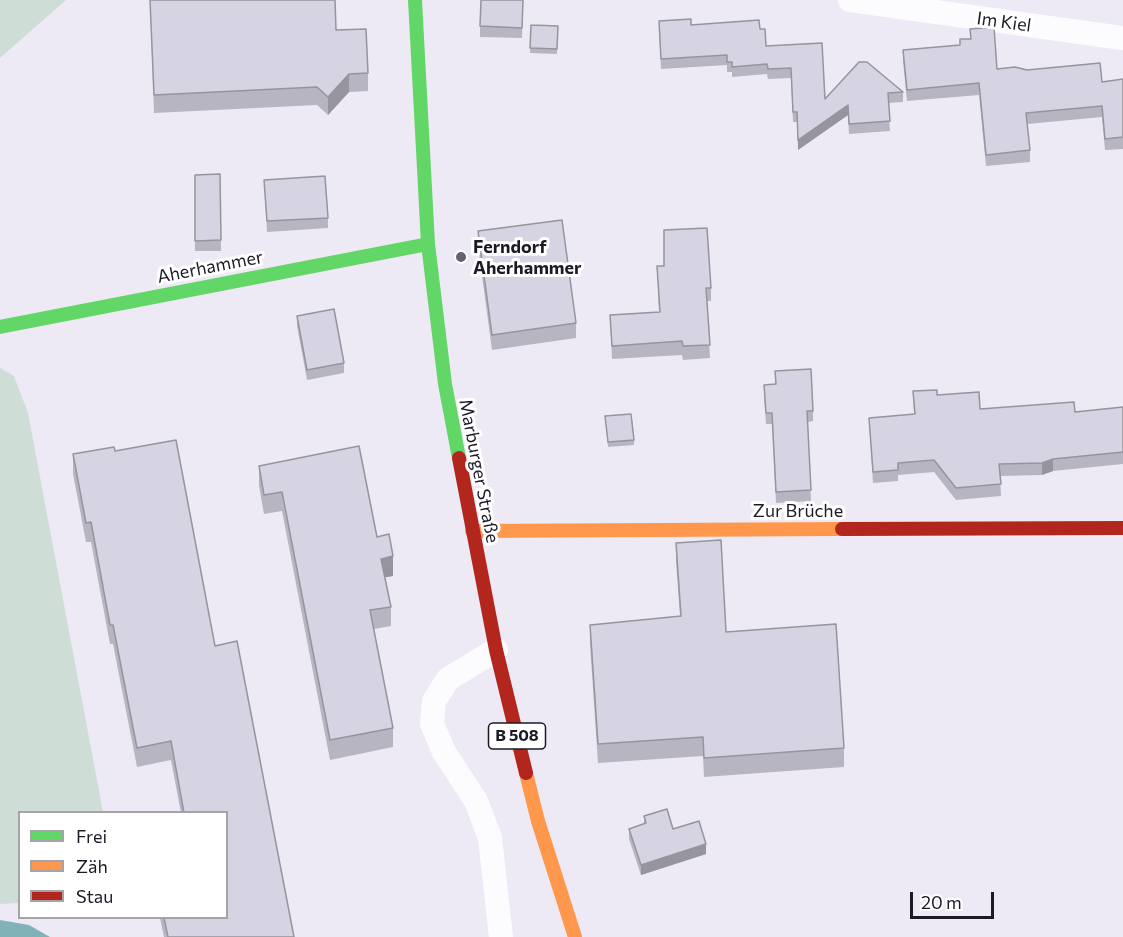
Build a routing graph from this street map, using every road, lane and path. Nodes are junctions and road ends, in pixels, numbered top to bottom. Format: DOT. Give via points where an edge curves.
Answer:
graph roads {
  1 [pos="415,0"];
  2 [pos="850,0"];
  3 [pos="1123,38"];
  4 [pos="428,243"];
  5 [pos="0,327"];
  6 [pos="1123,528"];
  7 [pos="472,531"];
  8 [pos="496,650"];
  9 [pos="501,937"];
  10 [pos="575,937"];
  1 -- 4 [label="street, Marburger Straße / B 508"];
  2 -- 3 [label="street, Im Kiel"];
  4 -- 5 [label="street, Aherhammer"];
  4 -- 7 [label="street, Marburger Straße / B 508" via="445,384"];
  6 -- 7 [label="street, Zur Brüche"];
  7 -- 8 [label="street, Marburger Straße / B 508"];
  8 -- 9 [label="street" via="448,679 434,701 432,723 444,752 476,801 490,838"];
  8 -- 10 [label="street, Marburger Straße / B 508" via="538,821"];
}
